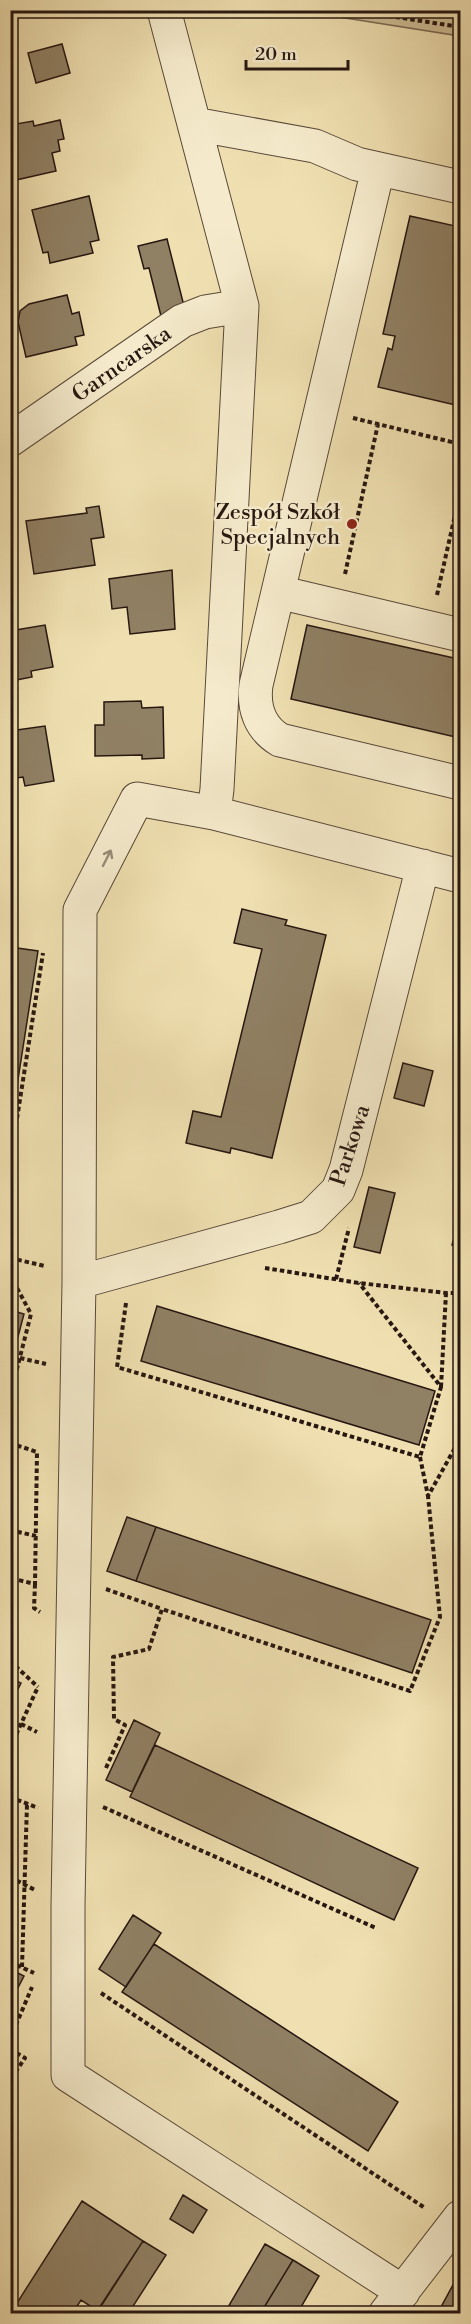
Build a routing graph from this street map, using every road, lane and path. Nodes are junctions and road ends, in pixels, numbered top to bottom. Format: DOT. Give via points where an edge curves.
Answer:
graph roads {
  1 [pos="164,10"];
  2 [pos="351,10"];
  3 [pos="460,27"];
  4 [pos="194,124"];
  5 [pos="378,169"];
  6 [pos="460,187"];
  7 [pos="242,306"];
  8 [pos="321,410"];
  9 [pos="378,424"];
  10 [pos="10,440"];
  11 [pos="460,444"];
  12 [pos="460,493"];
  13 [pos="343,580"];
  14 [pos="278,592"];
  15 [pos="443,631"];
  16 [pos="460,783"];
  17 [pos="214,813"];
  18 [pos="423,866"];
  19 [pos="460,876"];
  20 [pos="44,947"];
  21 [pos="10,1163"];
  22 [pos="10,1275"];
  23 [pos="79,1282"];
  24 [pos="446,1293"];
  25 [pos="460,1293"];
  26 [pos="117,1368"];
  27 [pos="441,1387"];
  28 [pos="10,1396"];
  29 [pos="460,1439"];
  30 [pos="10,1443"];
  31 [pos="420,1457"];
  32 [pos="428,1496"];
  33 [pos="10,1530"];
  34 [pos="36,1536"];
  35 [pos="74,1577"];
  36 [pos="10,1578"];
  37 [pos="162,1609"];
  38 [pos="11,1661"];
  39 [pos="38,1687"];
  40 [pos="44,1693"];
  41 [pos="10,1749"];
  42 [pos="104,1773"];
  43 [pos="27,1804"];
  44 [pos="101,1816"];
  45 [pos="376,1928"];
  46 [pos="10,1962"];
  47 [pos="22,1967"];
  48 [pos="52,1973"];
  49 [pos="33,1986"];
  50 [pos="10,2039"];
  51 [pos="10,2049"];
  52 [pos="10,2080"];
  53 [pos="457,2222"];
  54 [pos="394,2303"];
  1 -- 4 [label="street"];
  2 -- 3 [label="path"];
  4 -- 5 [label="street" via="315,146"];
  4 -- 7 [label="street"];
  5 -- 6 [label="street"];
  5 -- 8 [label="street"];
  7 -- 10 [label="street, Garncarska" via="205,312 182,321"];
  7 -- 17 [label="street"];
  8 -- 9 [label="path"];
  8 -- 14 [label="street"];
  9 -- 11 [label="path"];
  9 -- 13 [label="path"];
  12 -- 15 [label="path"];
  14 -- 15 [label="street"];
  14 -- 16 [label="street" via="254,698 265,728 280,740"];
  17 -- 18 [label="street"];
  23 -- 17 [label="street, one-way" via="80,910 137,799"];
  18 -- 19 [label="street"];
  18 -- 23 [label="street, Parkowa" via="338,1190 311,1217"];
  20 -- 21 [label="path"];
  22 -- 28 [label="path" via="31,1314"];
  23 -- 35 [label="street"];
  24 -- 25 [label="path"];
  24 -- 27 [label="path"];
  24 -- 27 [label="path" via="359,1283"];
  26 -- 31 [label="path"];
  27 -- 31 [label="path"];
  29 -- 32 [label="path"];
  30 -- 34 [label="path" via="37,1452"];
  31 -- 32 [label="path"];
  32 -- 37 [label="path" via="440,1617 410,1691"];
  33 -- 34 [label="path"];
  34 -- 36 [label="path" via="35,1584"];
  35 -- 37 [label="path"];
  35 -- 48 [label="street"];
  37 -- 42 [label="path" via="149,1649 113,1657 114,1719 125,1725"];
  38 -- 39 [label="path"];
  39 -- 40 [label="path"];
  39 -- 41 [label="path"];
  43 -- 47 [label="path"];
  44 -- 45 [label="path" via="101,1806"];
  46 -- 47 [label="path"];
  47 -- 48 [label="path"];
  48 -- 53 [label="path"];
  48 -- 54 [label="street" via="68,2075"];
  49 -- 50 [label="path"];
  51 -- 52 [label="path" via="25,2058"];
  53 -- 54 [label="street"];
}
